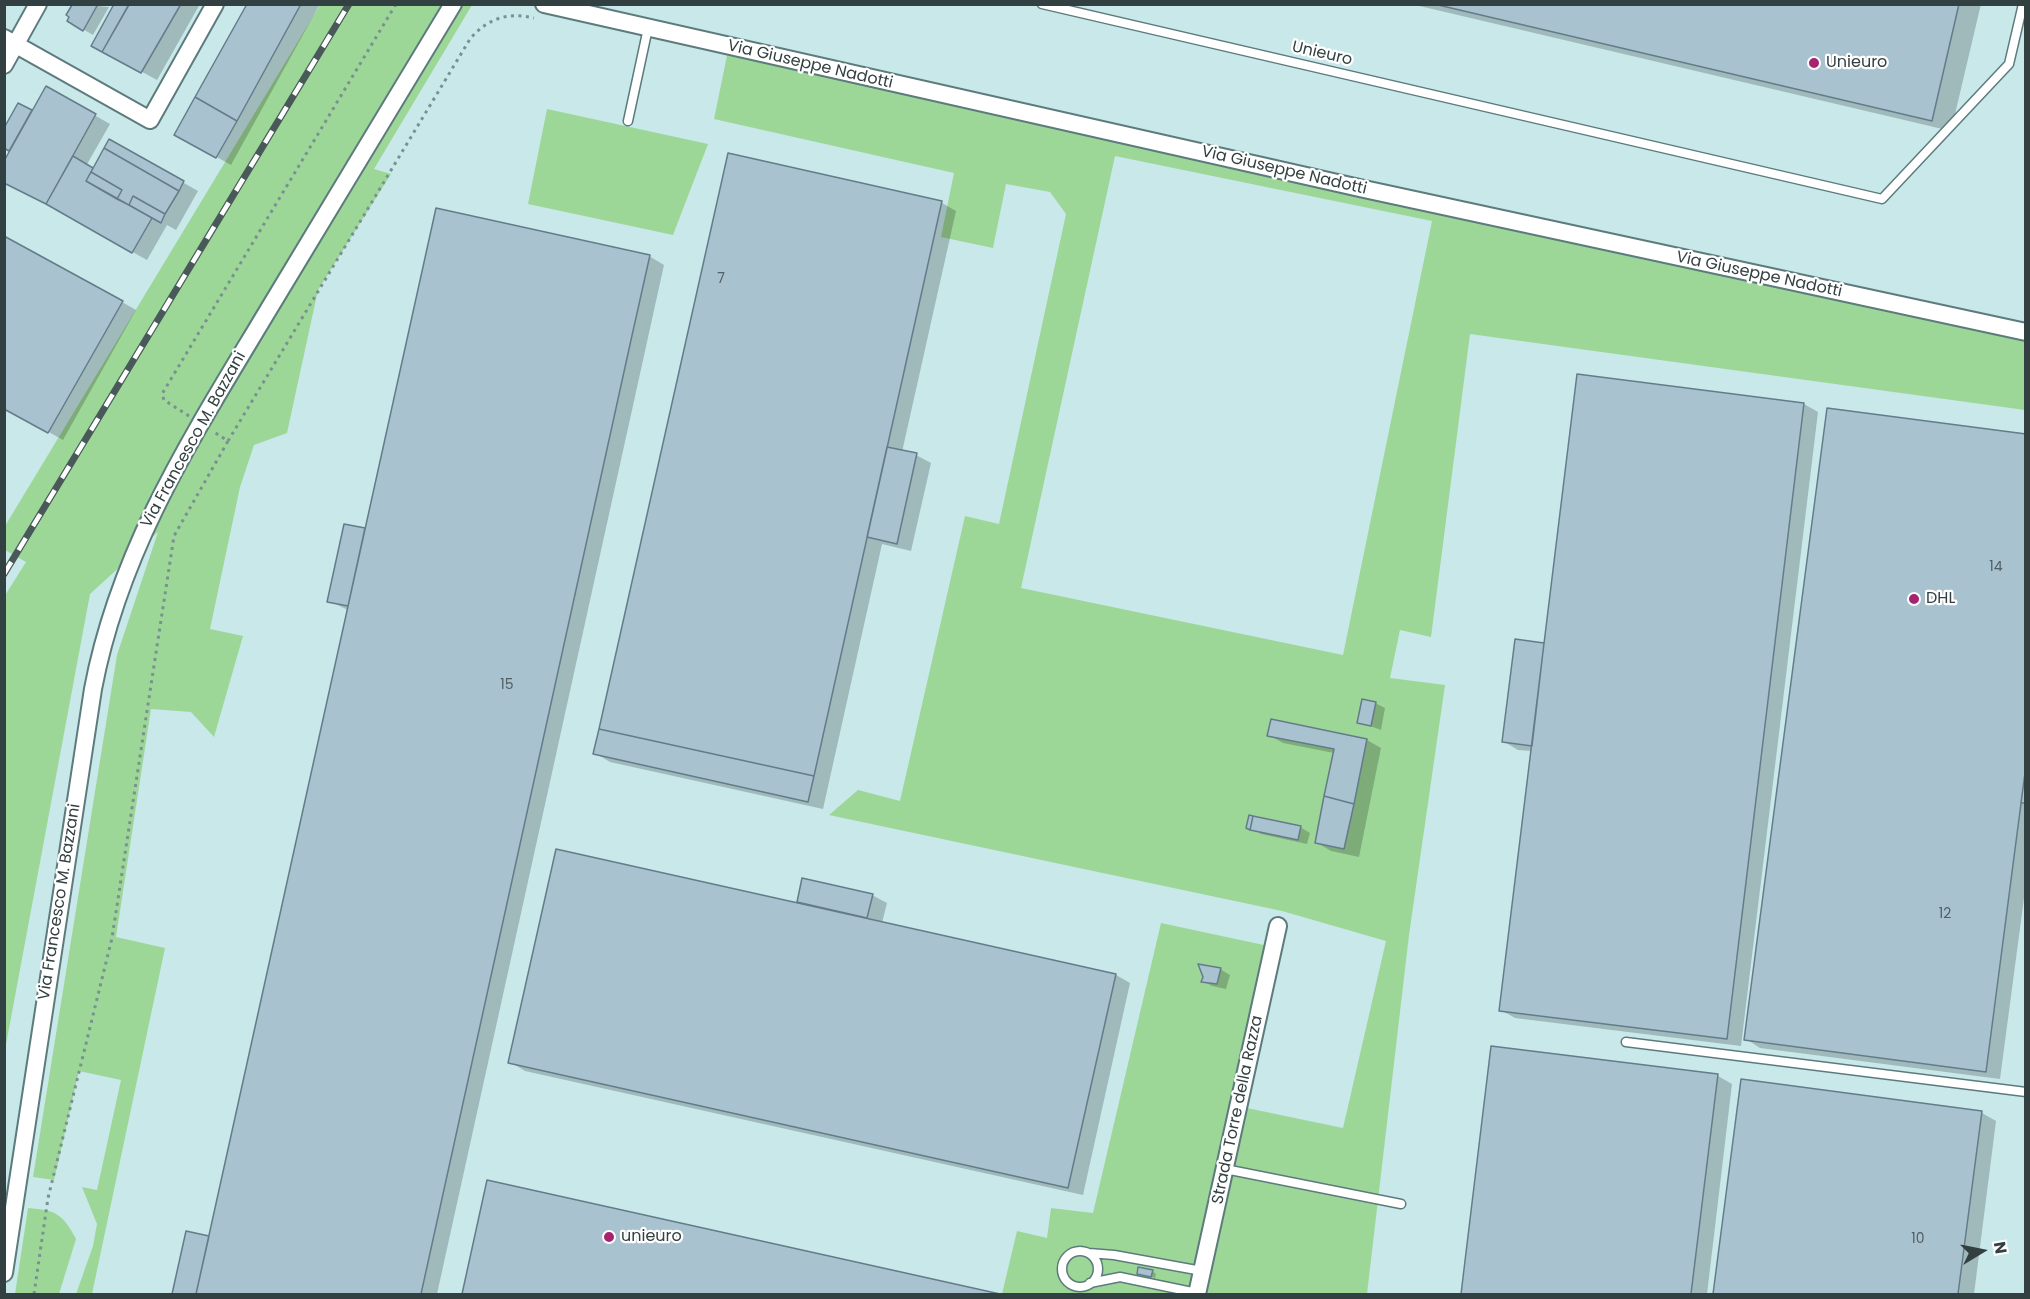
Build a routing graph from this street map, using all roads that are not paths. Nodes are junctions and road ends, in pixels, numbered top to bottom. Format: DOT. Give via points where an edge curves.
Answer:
graph roads {
  1 [pos="38,4"];
  2 [pos="215,4"];
  3 [pos="453,4"];
  4 [pos="1042,4"];
  5 [pos="2023,4"];
  6 [pos="542,12"];
  7 [pos="648,28"];
  8 [pos="10,41"];
  9 [pos="4,64"];
  10 [pos="628,121"];
  11 [pos="2025,332"];
  12 [pos="1278,926"];
  13 [pos="1626,1042"];
  14 [pos="2025,1092"];
  15 [pos="1225,1169"];
  16 [pos="1401,1204"];
  17 [pos="1089,1253"];
  18 [pos="1202,1271"];
  19 [pos="4,1273"];
  20 [pos="1090,1284"];
  21 [pos="1197,1294"];
  1 -- 8 [label="street"];
  2 -- 8 [label="street" via="150,120"];
  3 -- 19 [label="street, Via Francesco M. Bazzani" via="200,423 155,503 124,576 105,632 93,689"];
  4 -- 5 [label="lane, Unieuro" via="1882,199 2009,64"];
  6 -- 7 [label="street, Via Giuseppe Nadotti"];
  7 -- 10 [label="lane"];
  7 -- 11 [label="street, Via Giuseppe Nadotti"];
  8 -- 9 [label="street"];
  12 -- 15 [label="street, Strada Torre della Razza"];
  13 -- 14 [label="lane"];
  15 -- 16 [label="lane"];
  15 -- 18 [label="street, Strada Torre della Razza"];
  17 -- 18 [label="lane"];
  17 -- 20 [label="lane" via="1098,1268"];
  17 -- 20 [label="lane" via="1072,1252 1064,1260 1062,1271 1072,1285"];
  18 -- 21 [label="street, Strada Torre della Razza"];
  20 -- 21 [label="lane" via="1120,1278"];
}
